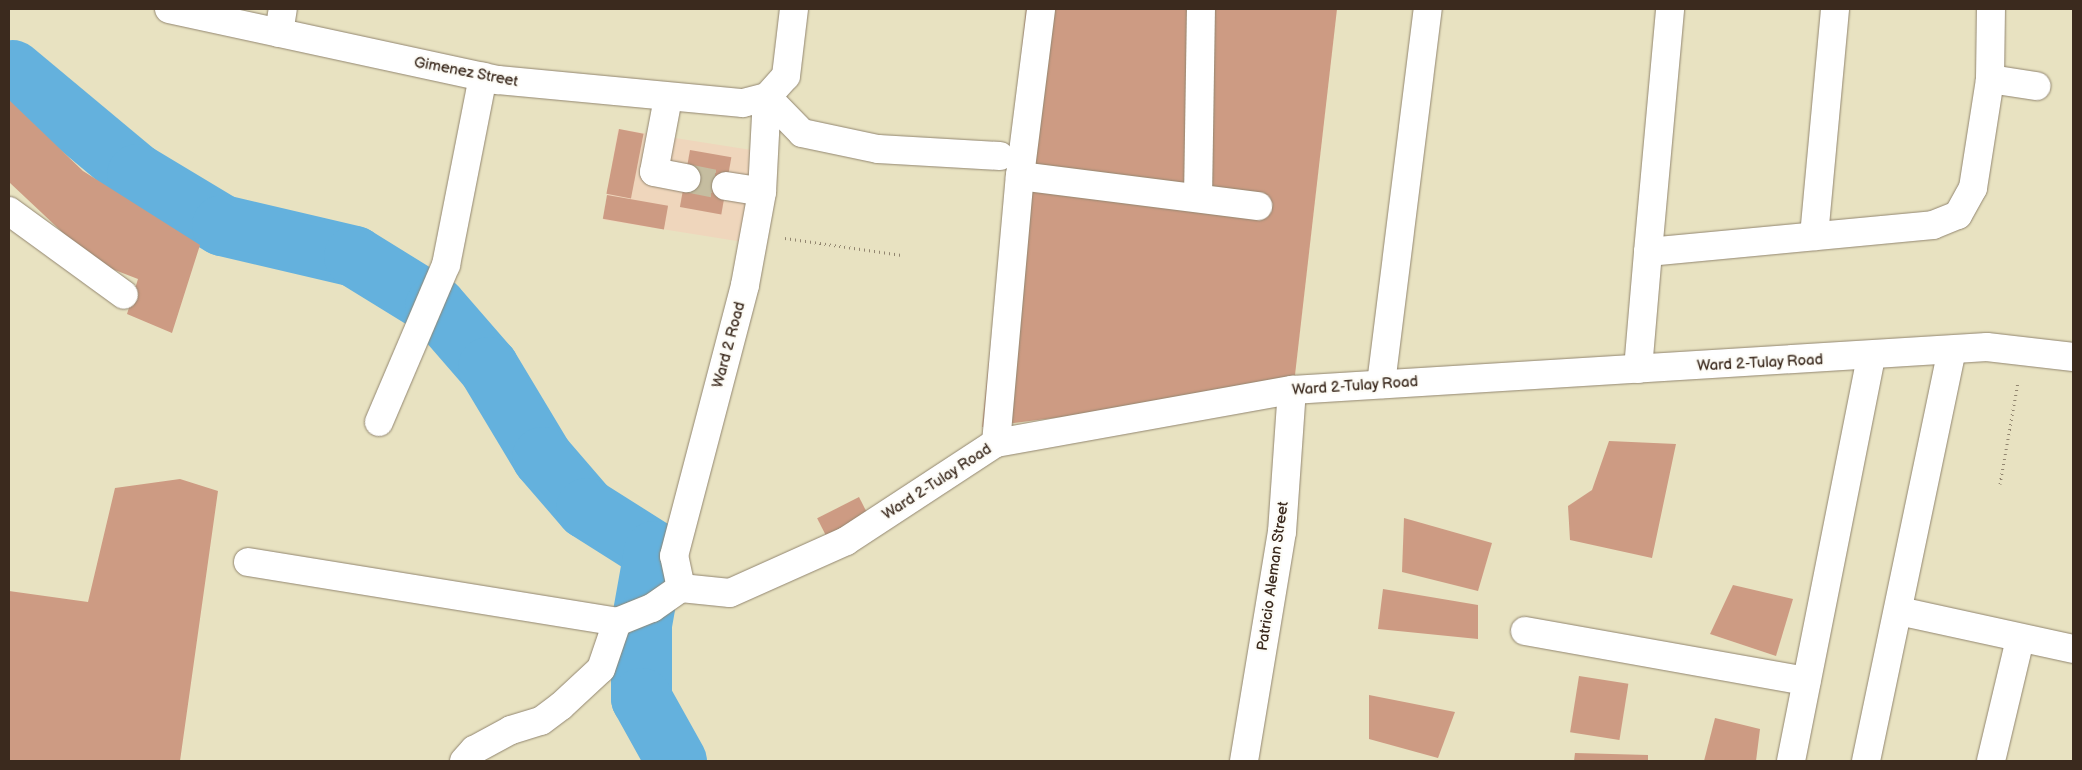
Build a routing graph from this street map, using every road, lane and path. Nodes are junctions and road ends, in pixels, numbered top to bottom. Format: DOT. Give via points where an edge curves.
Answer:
graph roads {
  1 [pos="169,9"];
  2 [pos="794,9"];
  3 [pos="1041,9"];
  4 [pos="1201,9"];
  5 [pos="1428,9"];
  6 [pos="1670,9"];
  7 [pos="1835,9"];
  8 [pos="1991,9"];
  9 [pos="210,13"];
  10 [pos="281,21"];
  11 [pos="483,77"];
  12 [pos="1990,79"];
  13 [pos="2036,86"];
  14 [pos="766,97"];
  15 [pos="668,98"];
  16 [pos="1000,156"];
  17 [pos="1020,176"];
  18 [pos="686,178"];
  19 [pos="726,186"];
  20 [pos="762,192"];
  21 [pos="1198,198"];
  22 [pos="1258,206"];
  23 [pos="9,211"];
  24 [pos="755,233"];
  25 [pos="1814,236"];
  26 [pos="1648,252"];
  27 [pos="902,255"];
  28 [pos="124,295"];
  29 [pos="1952,350"];
  30 [pos="2024,352"];
  31 [pos="1871,357"];
  32 [pos="2073,357"];
  33 [pos="1638,369"];
  34 [pos="1380,384"];
  35 [pos="1292,390"];
  36 [pos="379,422"];
  37 [pos="996,443"];
  38 [pos="2000,484"];
  39 [pos="248,562"];
  40 [pos="681,588"];
  41 [pos="1899,611"];
  42 [pos="636,614"];
  43 [pos="1525,632"];
  44 [pos="2020,639"];
  45 [pos="2073,649"];
  46 [pos="1807,681"];
  47 [pos="464,761"];
  48 [pos="1244,761"];
  49 [pos="1791,761"];
  50 [pos="1866,761"];
  51 [pos="1991,761"];
  1 -- 9 [label="street, Gimenez Street"];
  2 -- 14 [label="street" via="786,76"];
  3 -- 17 [label="street"];
  4 -- 21 [label="street"];
  5 -- 34 [label="street"];
  6 -- 26 [label="street"];
  7 -- 25 [label="street"];
  8 -- 12 [label="street"];
  9 -- 10 [label="street, Gimenez Street"];
  10 -- 11 [label="street, Gimenez Street"];
  11 -- 15 [label="street, Gimenez Street"];
  11 -- 36 [label="street" via="438,288"];
  12 -- 13 [label="street"];
  12 -- 25 [label="street" via="1973,188 1958,215 1933,226"];
  14 -- 15 [label="street, Gimenez Street" via="743,104"];
  14 -- 16 [label="street" via="802,133 878,148"];
  14 -- 20 [label="street, Ward 2 Road"];
  15 -- 18 [label="street" via="654,172"];
  17 -- 21 [label="street"];
  17 -- 37 [label="street"];
  19 -- 20 [label="street"];
  20 -- 24 [label="street, Ward 2 Road"];
  21 -- 22 [label="street"];
  23 -- 28 [label="street"];
  24 -- 27 [label="path"];
  24 -- 40 [label="street, Ward 2 Road" via="677,536 675,573"];
  25 -- 26 [label="street"];
  26 -- 33 [label="street"];
  29 -- 30 [label="street, Ward 2-Tulay Road" via="1987,347"];
  29 -- 31 [label="street, Ward 2-Tulay Road"];
  29 -- 41 [label="street"];
  30 -- 32 [label="street, Ward 2-Tulay Road"];
  30 -- 38 [label="path"];
  31 -- 33 [label="street, Ward 2-Tulay Road"];
  31 -- 46 [label="street"];
  33 -- 34 [label="street, Ward 2-Tulay Road"];
  34 -- 35 [label="street, Ward 2-Tulay Road"];
  35 -- 37 [label="street, Ward 2-Tulay Road"];
  35 -- 48 [label="street, Patricio Aleman Street" via="1282,532"];
  37 -- 40 [label="street, Ward 2-Tulay Road" via="846,541 730,593"];
  39 -- 42 [label="street"];
  40 -- 42 [label="street"];
  41 -- 44 [label="street"];
  41 -- 50 [label="street"];
  42 -- 47 [label="street" via="601,669 561,706 541,721 511,730 482,746"];
  43 -- 46 [label="street"];
  44 -- 45 [label="street"];
  44 -- 51 [label="street"];
  46 -- 49 [label="street"];
}
